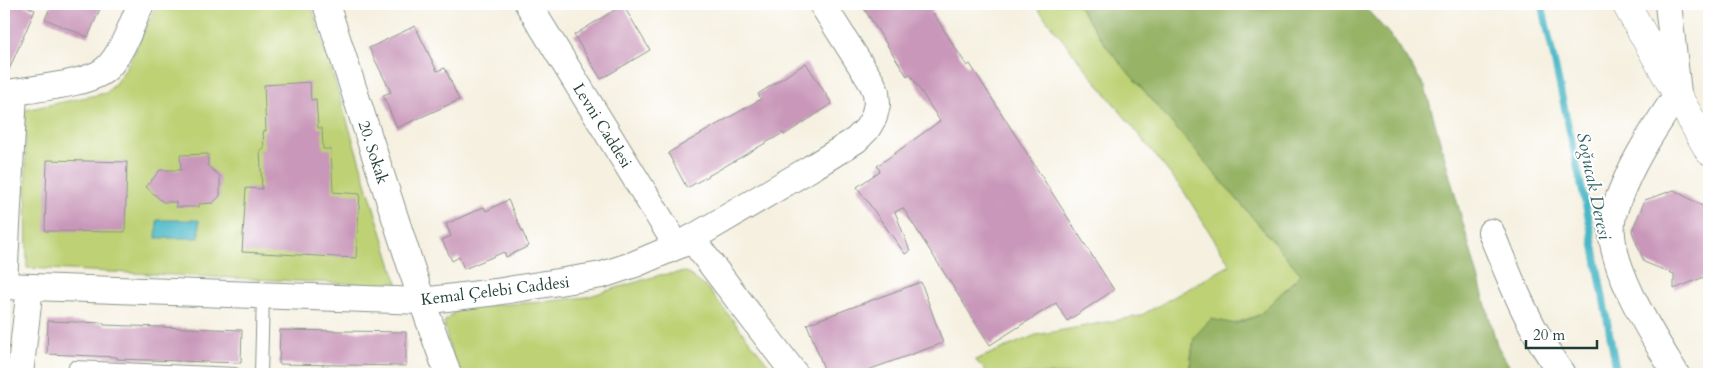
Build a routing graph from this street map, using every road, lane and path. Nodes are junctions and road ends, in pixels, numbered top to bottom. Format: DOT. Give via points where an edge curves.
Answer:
graph roads {
  1 [pos="141,4"];
  2 [pos="326,4"];
  3 [pos="528,4"];
  4 [pos="822,4"];
  5 [pos="1626,4"];
  6 [pos="1668,4"];
  7 [pos="9,89"];
  8 [pos="1678,94"];
  9 [pos="1709,151"];
  10 [pos="1491,232"];
  11 [pos="684,242"];
  12 [pos="4,284"];
  13 [pos="30,287"];
  14 [pos="263,294"];
  15 [pos="422,301"];
  16 [pos="74,366"];
  17 [pos="20,374"];
  18 [pos="235,374"];
  19 [pos="261,374"];
  20 [pos="448,374"];
  21 [pos="795,374"];
  22 [pos="1562,374"];
  23 [pos="1676,374"];
  1 -- 7 [label="street" via="120,49 106,69 77,81"];
  2 -- 15 [label="street, 20. Sokak"];
  3 -- 11 [label="street, Levni Caddesi"];
  4 -- 11 [label="street, Kemal Çelebi Caddesi" via="872,83 877,104 874,117 856,140"];
  5 -- 8 [label="street"];
  6 -- 8 [label="street"];
  7 -- 12 [label="street"];
  8 -- 9 [label="street"];
  8 -- 23 [label="street" via="1642,146 1616,203 1612,221 1617,262 1650,332"];
  10 -- 22 [label="street" via="1533,330"];
  11 -- 15 [label="street, Kemal Çelebi Caddesi" via="602,275"];
  11 -- 21 [label="street, Levni Caddesi"];
  12 -- 13 [label="street, Kemal Çelebi Caddesi"];
  13 -- 14 [label="street, Kemal Çelebi Caddesi"];
  13 -- 17 [label="street"];
  14 -- 15 [label="street, Kemal Çelebi Caddesi"];
  14 -- 19 [label="lane"];
  15 -- 20 [label="street, 20. Sokak"];
  16 -- 18 [label="lane"];
}
